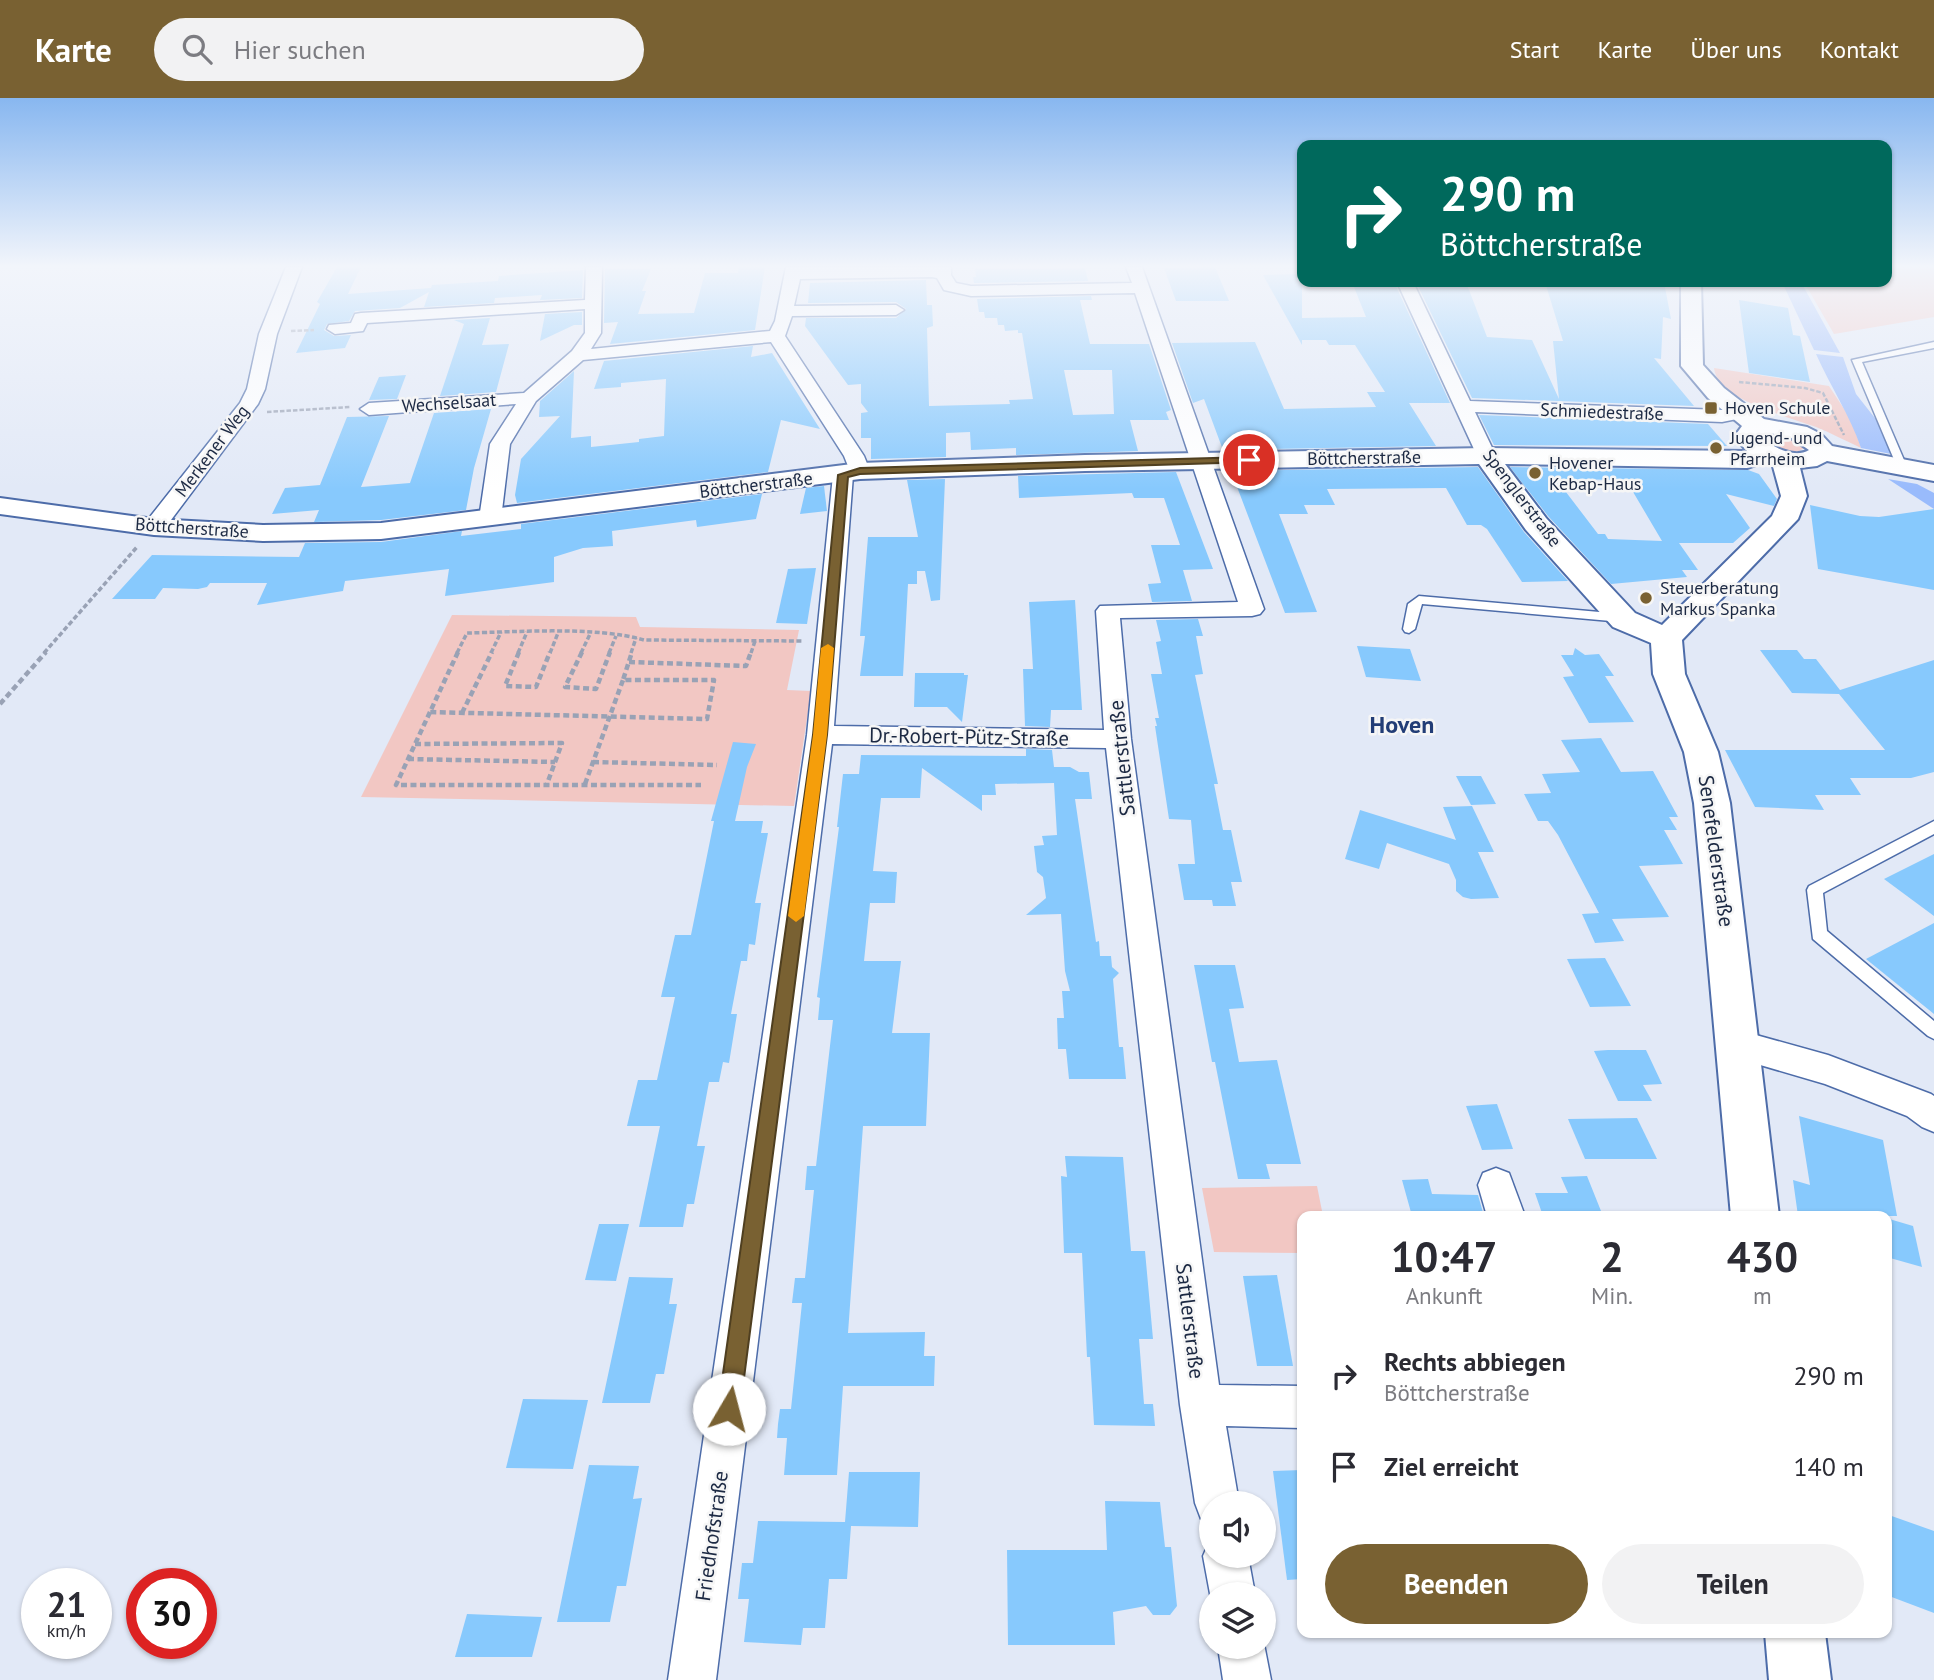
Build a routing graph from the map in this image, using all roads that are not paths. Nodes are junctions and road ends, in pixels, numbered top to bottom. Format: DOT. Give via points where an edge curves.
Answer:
graph roads {
  1 [pos="267,341"];
  2 [pos="588,341"];
  3 [pos="726,341"];
  4 [pos="779,341"];
  5 [pos="1160,341"];
  6 [pos="1433,341"];
  7 [pos="1690,341"];
  8 [pos="1934,345"];
  9 [pos="578,355"];
  10 [pos="529,398"];
  11 [pos="1463,406"];
  12 [pos="369,409"];
  13 [pos="1750,420"];
  14 [pos="1822,452"];
  15 [pos="1486,456"];
  16 [pos="1775,456"];
  17 [pos="1203,460"];
  18 [pos="1902,467"];
  19 [pos="1934,472"];
  20 [pos="851,473"];
  21 [pos="0,506"];
  22 [pos="490,519"];
  23 [pos="154,527"];
  24 [pos="1622,618"];
  25 [pos="1409,629"];
  26 [pos="1666,638"];
  27 [pos="820,735"];
  28 [pos="1118,739"];
  29 [pos="1934,827"];
  30 [pos="1934,1031"];
  31 [pos="1738,1045"];
  32 [pos="1934,1116"];
  33 [pos="1755,1211"];
  34 [pos="1201,1405"];
  35 [pos="1297,1406"];
  36 [pos="1215,1491"];
  37 [pos="1796,1638"];
  38 [pos="1243,1659"];
  39 [pos="692,1680"];
  40 [pos="1247,1680"];
  41 [pos="1800,1680"];
  1 -- 23 [label="street, Merkener Weg" via="256,389 242,414"];
  2 -- 9 [label="street, Wechselsaat"];
  3 -- 9 [label="street"];
  4 -- 20 [label="street" via="854,456"];
  5 -- 17 [label="street, Sattlerstraße"];
  6 -- 11 [label="street, Spenglerstraße"];
  7 -- 13 [label="main road" via="1692,366"];
  8 -- 18 [label="lane" via="1857,360"];
  9 -- 10 [label="street, Wechselsaat"];
  10 -- 12 [label="street, Wechselsaat"];
  10 -- 22 [label="street, Wechselsaat" via="500,444"];
  11 -- 13 [label="street, Schmiedestraße"];
  11 -- 15 [label="street, Spenglerstraße"];
  13 -- 14 [label="main road" via="1804,434 1819,444"];
  13 -- 16 [label="main road" via="1752,429 1747,437"];
  14 -- 16 [label="main road, Böttcherstraße" via="1807,460"];
  14 -- 18 [label="main road"];
  15 -- 16 [label="main road, Böttcherstraße" via="1747,460"];
  15 -- 17 [label="main road, Böttcherstraße"];
  15 -- 24 [label="main road, Spenglerstraße" via="1536,524"];
  16 -- 26 [label="main road" via="1794,496 1784,519"];
  17 -- 20 [label="main road, Böttcherstraße"];
  17 -- 28 [label="street, Sattlerstraße" via="1252,609 1108,611"];
  18 -- 19 [label="main road"];
  20 -- 22 [label="main road, Böttcherstraße"];
  20 -- 27 [label="street, Friedhofstraße"];
  21 -- 23 [label="main road, Böttcherstraße"];
  22 -- 23 [label="main road, Böttcherstraße" via="368,531 263,534"];
  24 -- 25 [label="lane" via="1419,600 1413,604"];
  24 -- 26 [label="main road, Spenglerstraße"];
  26 -- 31 [label="main road, Senefelderstraße" via="1669,674 1701,752 1712,803"];
  27 -- 28 [label="street, Dr.-Robert-Pütz-Straße"];
  27 -- 39 [label="street, Friedhofstraße"];
  28 -- 34 [label="street, Sattlerstraße"];
  29 -- 30 [label="lane" via="1815,890 1819,934"];
  31 -- 32 [label="street" via="1828,1070 1919,1105"];
  31 -- 33 [label="main road, Senefelderstraße"];
  34 -- 35 [label="street, Sattlerstraße"];
  34 -- 36 [label="street, Sattlerstraße"];
  37 -- 41 [label="main road"];
  38 -- 40 [label="street"];
}
